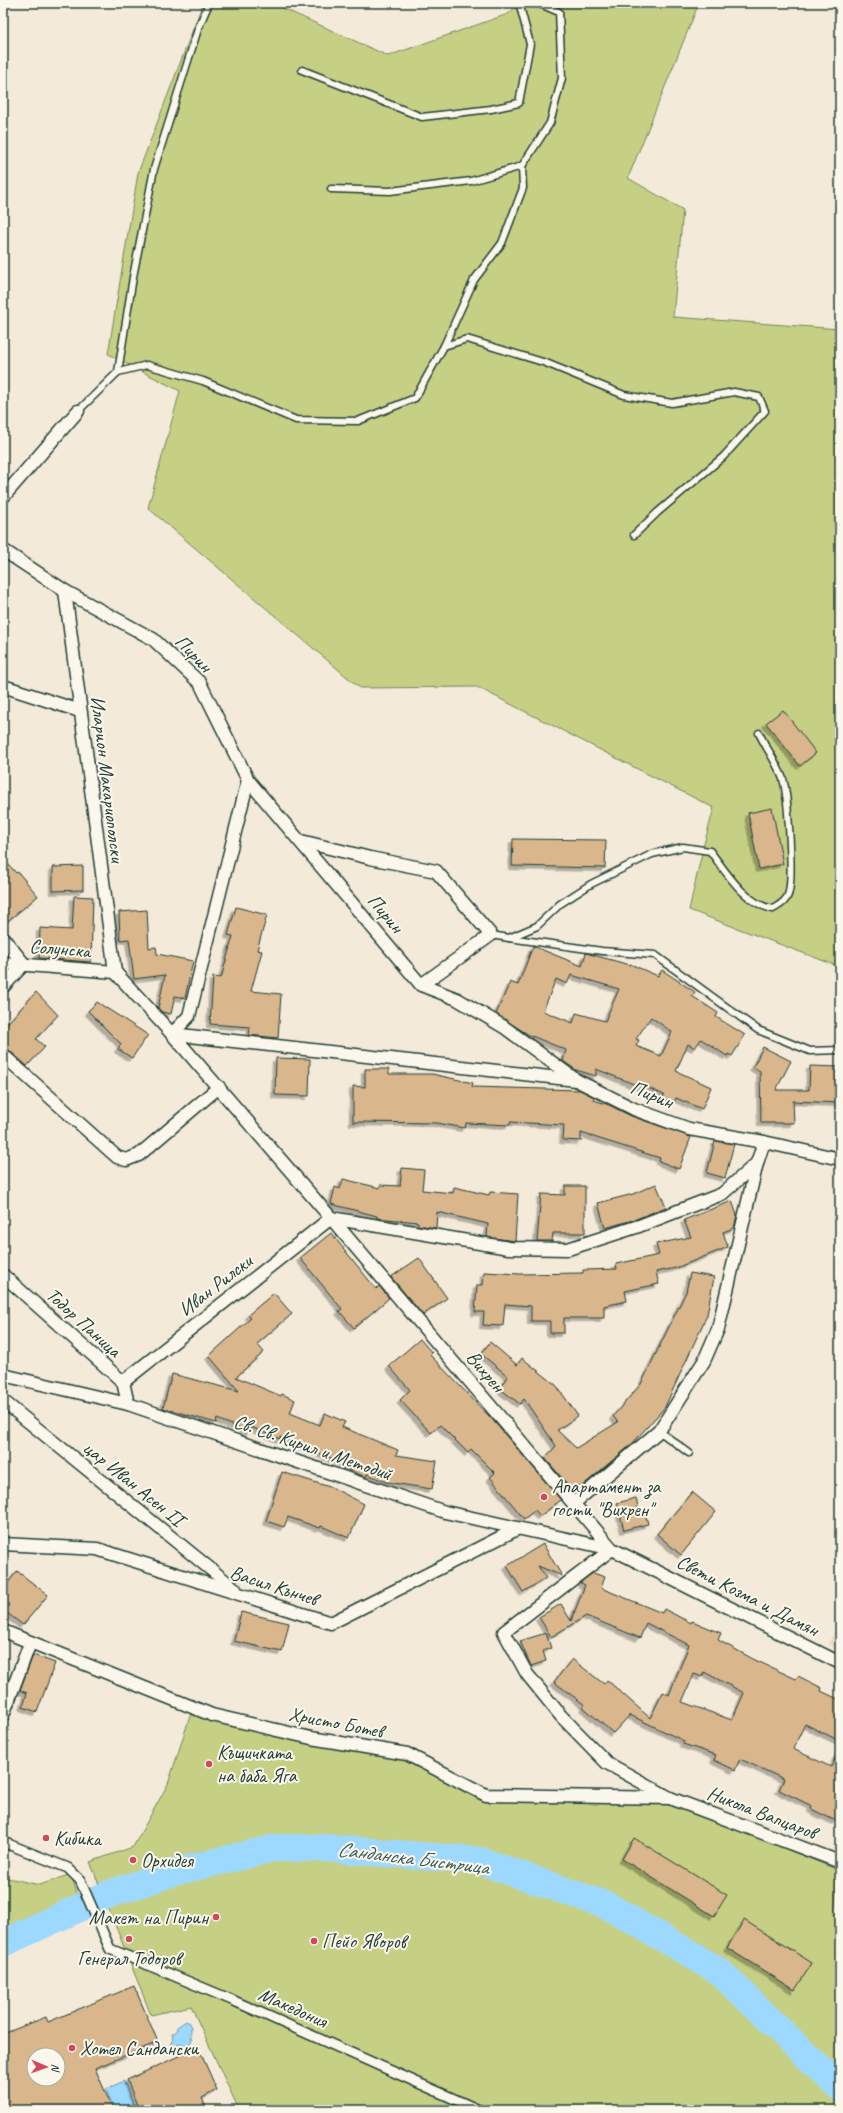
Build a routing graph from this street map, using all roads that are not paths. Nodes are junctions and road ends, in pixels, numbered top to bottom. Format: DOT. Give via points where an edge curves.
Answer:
graph roads {
  1 [pos="209,3"];
  2 [pos="525,3"];
  3 [pos="538,3"];
  4 [pos="302,70"];
  5 [pos="522,166"];
  6 [pos="331,188"];
  7 [pos="444,346"];
  8 [pos="118,372"];
  9 [pos="78,411"];
  10 [pos="3,497"];
  11 [pos="634,535"];
  12 [pos="3,550"];
  13 [pos="65,591"];
  14 [pos="3,686"];
  15 [pos="80,710"];
  16 [pos="758,733"];
  17 [pos="248,780"];
  18 [pos="301,841"];
  19 [pos="491,935"];
  20 [pos="3,938"];
  21 [pos="509,938"];
  22 [pos="3,963"];
  23 [pos="24,964"];
  24 [pos="115,972"];
  25 [pos="421,985"];
  26 [pos="3,987"];
  27 [pos="172,1034"];
  28 [pos="840,1050"];
  29 [pos="3,1055"];
  30 [pos="576,1080"];
  31 [pos="219,1087"];
  32 [pos="764,1142"];
  33 [pos="840,1160"];
  34 [pos="757,1163"];
  35 [pos="331,1218"];
  36 [pos="3,1275"];
  37 [pos="3,1375"];
  38 [pos="123,1382"];
  39 [pos="3,1401"];
  40 [pos="128,1404"];
  41 [pos="658,1431"];
  42 [pos="689,1453"];
  43 [pos="573,1504"];
  44 [pos="517,1529"];
  45 [pos="3,1544"];
  46 [pos="612,1549"];
  47 [pos="241,1594"];
  48 [pos="3,1631"];
  49 [pos="30,1644"];
  50 [pos="840,1663"];
  51 [pos="3,1715"];
  52 [pos="670,1798"];
  53 [pos="3,1842"];
  54 [pos="840,1862"];
  55 [pos="479,2110"];
  1 -- 8 [label="lane" via="198,29 154,169"];
  2 -- 4 [label="lane" via="520,6 530,44 519,103 422,117"];
  3 -- 5 [label="lane" via="559,12 562,78 550,123"];
  5 -- 6 [label="lane" via="472,181 390,191"];
  5 -- 7 [label="lane" via="523,188 502,243 474,280"];
  7 -- 8 [label="lane" via="415,398 358,421 296,420 203,381 148,365"];
  7 -- 11 [label="lane" via="467,339 546,363 624,395 672,403 734,392 759,397 765,411 724,457"];
  8 -- 9 [label="lane"];
  9 -- 10 [label="street"];
  12 -- 13 [label="street, Пирин"];
  13 -- 15 [label="street, Иларион Макариополски"];
  13 -- 17 [label="street, Пирин" via="153,639 200,684"];
  14 -- 15 [label="street"];
  15 -- 24 [label="street, Иларион Макариополски"];
  16 -- 21 [label="lane" via="783,780 789,830 791,883 784,902 773,909 761,907 732,880 710,851 683,848 652,854 598,880 560,904 537,926"];
  17 -- 18 [label="street, Пирин"];
  17 -- 27 [label="street" via="190,1016"];
  18 -- 19 [label="street" via="436,871"];
  18 -- 25 [label="street, Пирин"];
  19 -- 21 [label="lane"];
  19 -- 25 [label="street"];
  20 -- 23 [label="street"];
  21 -- 28 [label="lane" via="602,951 655,955 758,1030 810,1051"];
  22 -- 23 [label="street, Солунска"];
  23 -- 24 [label="street, Солунска"];
  23 -- 26 [label="street"];
  24 -- 27 [label="street, Вихрен"];
  25 -- 30 [label="street, Пирин" via="457,999 504,1027"];
  27 -- 30 [label="street"];
  27 -- 31 [label="street, Вихрен"];
  29 -- 31 [label="street" via="117,1156 126,1160 139,1155"];
  30 -- 32 [label="street, Пирин" via="634,1109 689,1129"];
  31 -- 35 [label="street, Вихрен"];
  32 -- 33 [label="street, Пирин"];
  32 -- 34 [label="street"];
  34 -- 35 [label="street" via="722,1194 639,1226 568,1249 509,1248"];
  34 -- 41 [label="street" via="718,1329 704,1361"];
  35 -- 38 [label="street, Иван Рилски"];
  35 -- 43 [label="street, Вихрен"];
  36 -- 38 [label="street, Тодор Паница"];
  37 -- 40 [label="street, Св. Св. Кирил и Методий"];
  38 -- 40 [label="street, Тодор Паница"];
  39 -- 47 [label="street, цар Иван Асен II"];
  40 -- 44 [label="street, Св. Св. Кирил и Методий" via="445,1512"];
  41 -- 42 [label="lane"];
  41 -- 43 [label="street"];
  43 -- 46 [label="street, Вихрен"];
  44 -- 46 [label="street, Св. Св. Кирил и Методий"];
  44 -- 47 [label="street, Васил Кънчев" via="331,1623"];
  45 -- 47 [label="street, Васил Кънчев" via="96,1549"];
  46 -- 50 [label="street, Свети Козма и Дамян"];
  46 -- 52 [label="street" via="504,1632 527,1674 561,1716 607,1763"];
  48 -- 49 [label="street, Христо Ботев"];
  49 -- 51 [label="street"];
  49 -- 52 [label="street, Христо Ботев" via="212,1715 311,1738 407,1754 486,1795"];
  52 -- 54 [label="street, Никола Вапцаров"];
  53 -- 55 [label="street, Македония" via="68,1868 80,1880 110,1949 232,2000"];
}
